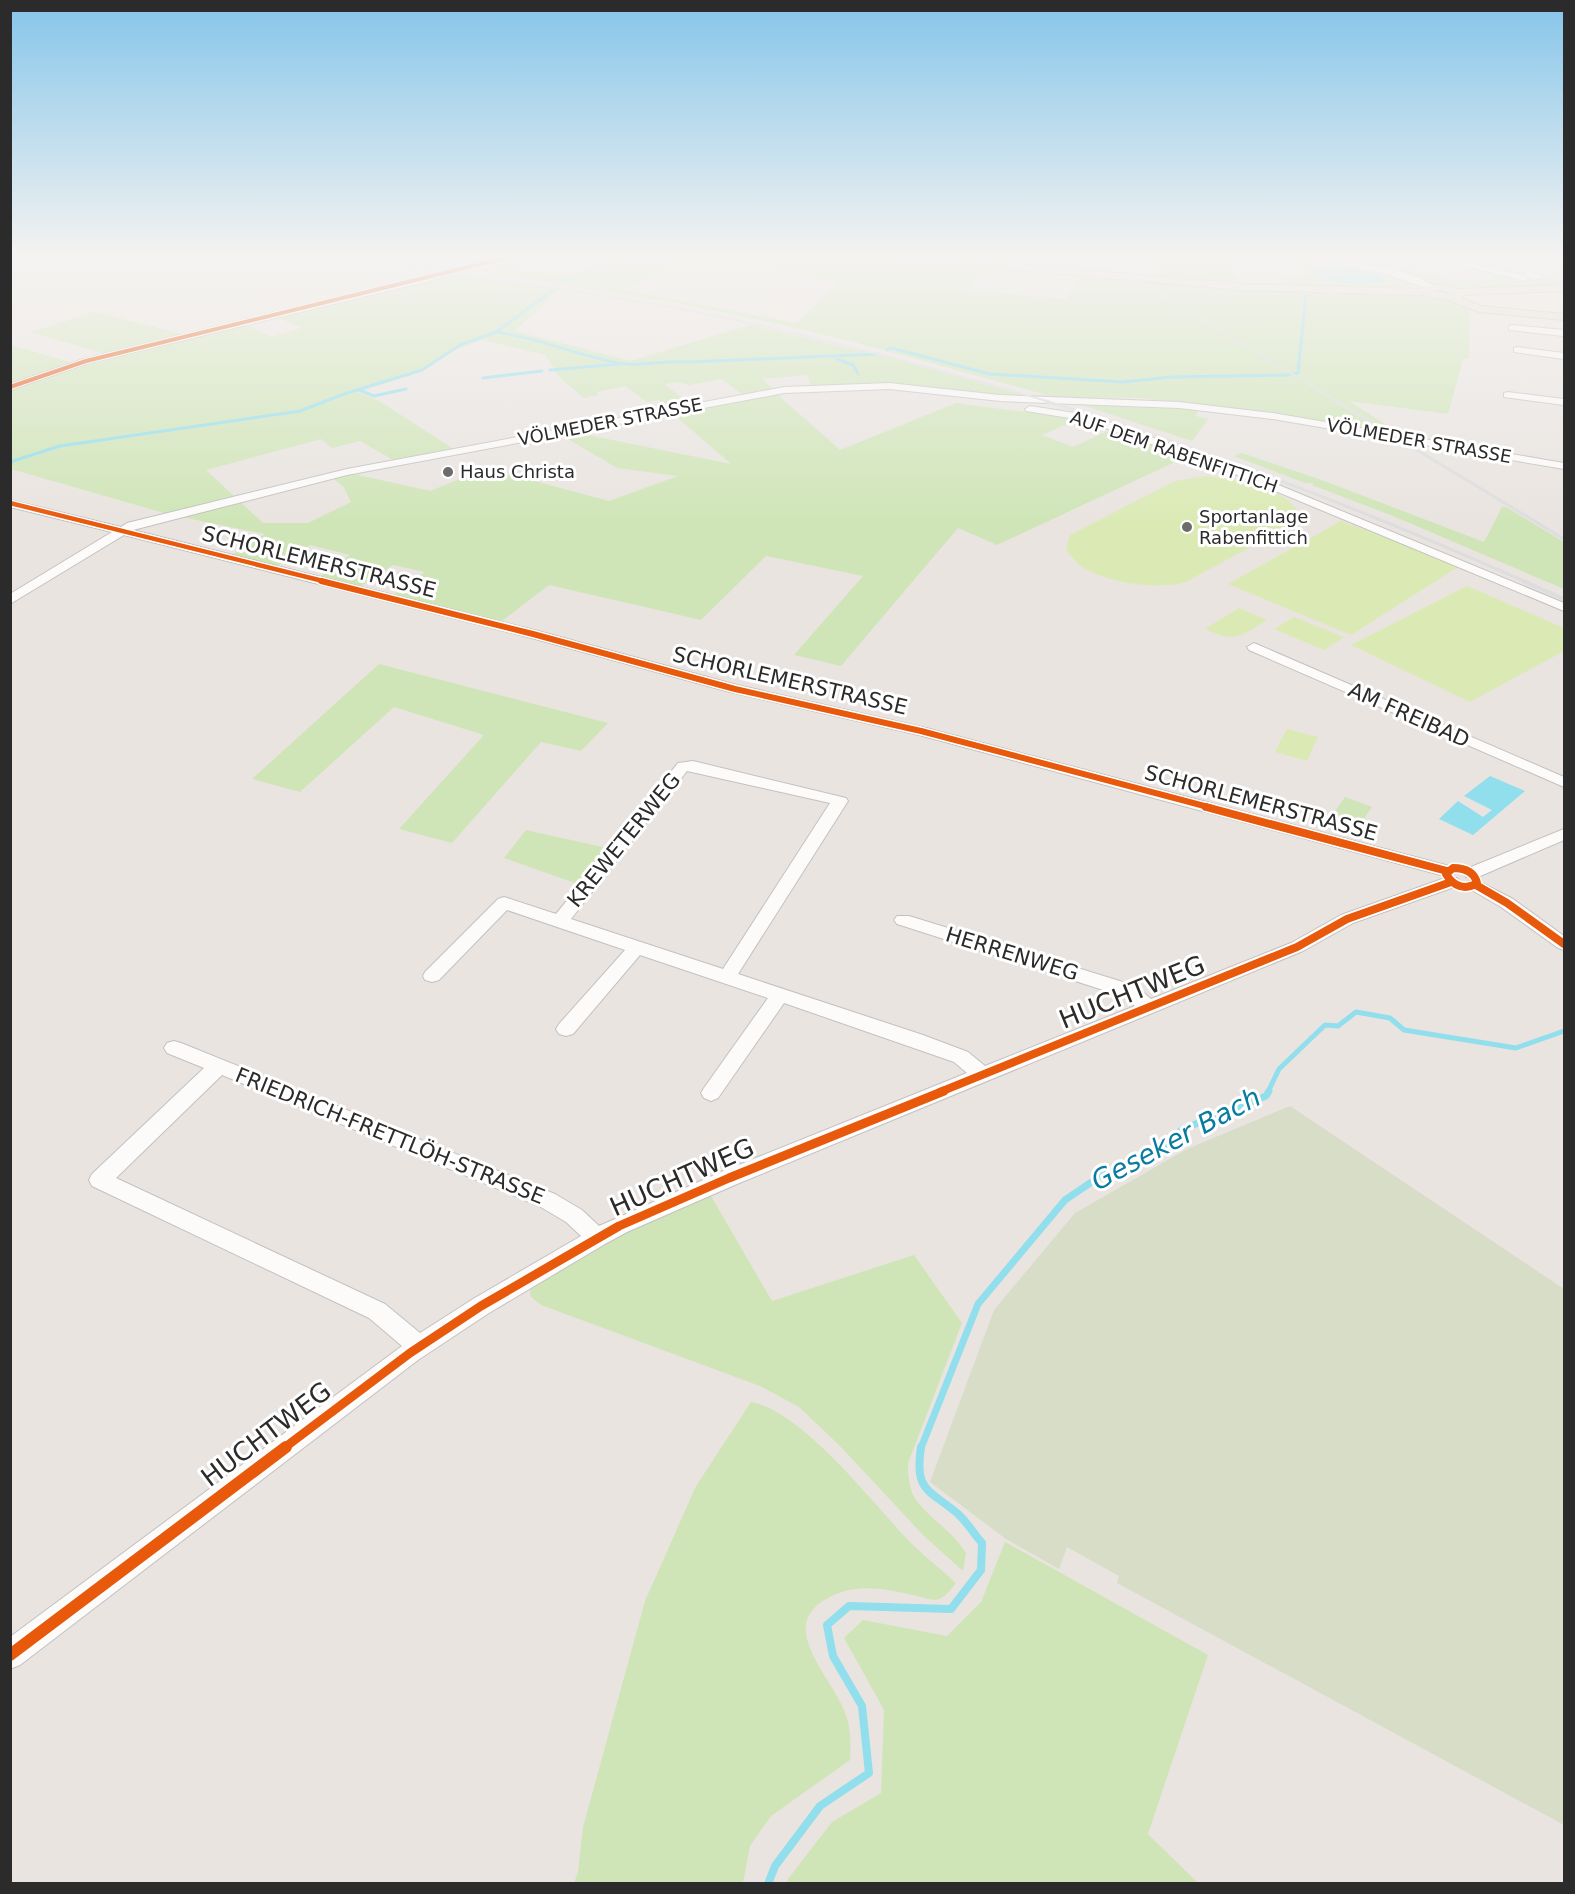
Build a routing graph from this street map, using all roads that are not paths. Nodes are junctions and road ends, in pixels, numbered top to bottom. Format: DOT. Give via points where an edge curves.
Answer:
graph roads {
  1 [pos="147,346"];
  2 [pos="1517,350"];
  3 [pos="1564,356"];
  4 [pos="10,387"];
  5 [pos="839,387"];
  6 [pos="1508,394"];
  7 [pos="1564,402"];
  8 [pos="1273,416"];
  9 [pos="1208,417"];
  10 [pos="1564,466"];
  11 [pos="10,503"];
  12 [pos="124,530"];
  13 [pos="10,600"];
  14 [pos="1564,607"];
  15 [pos="1254,647"];
  16 [pos="1564,782"];
  17 [pos="1564,834"];
  18 [pos="1449,877"];
  19 [pos="1474,879"];
  20 [pos="903,920"];
  21 [pos="559,922"];
  22 [pos="1564,944"];
  23 [pos="637,947"];
  24 [pos="432,976"];
  25 [pos="728,976"];
  26 [pos="780,995"];
  27 [pos="1150,1008"];
  28 [pos="566,1029"];
  29 [pos="174,1048"];
  30 [pos="219,1066"];
  31 [pos="983,1075"];
  32 [pos="711,1094"];
  33 [pos="597,1238"];
  34 [pos="419,1348"];
  35 [pos="10,1655"];
  1 -- 4 [label="street" via="86,361"];
  2 -- 3 [label="street"];
  5 -- 8 [label="street, VÖLMEDER STRASSE" via="889,386 1000,398 1138,401"];
  5 -- 12 [label="street, VÖLMEDER STRASSE" via="754,394 347,472"];
  5 -- 14 [label="street, AUF DEM RABENFITTICH" via="841,393 850,396 893,394 1084,417 1224,465"];
  6 -- 7 [label="street"];
  8 -- 9 [label="street, VÖLMEDER STRASSE" via="1264,421"];
  8 -- 10 [label="street, VÖLMEDER STRASSE"];
  11 -- 12 [label="street, SCHORLEMERSTRASSE"];
  12 -- 13 [label="street, VÖLMEDER STRASSE"];
  12 -- 18 [label="street, SCHORLEMERSTRASSE" via="745,691 957,740"];
  15 -- 16 [label="street, AM FREIBAD"];
  17 -- 19 [label="street"];
  18 -- 19 [label="street, SCHORLEMERSTRASSE" via="1465,887"];
  18 -- 27 [label="street, HUCHTWEG" via="1347,919 1297,947"];
  19 -- 22 [label="street"];
  20 -- 27 [label="street, HERRENWEG" via="1129,991"];
  21 -- 23 [label="street"];
  21 -- 24 [label="street" via="504,903"];
  21 -- 25 [label="street, KREWETERWEG" via="683,766 840,801"];
  23 -- 25 [label="street"];
  23 -- 28 [label="street"];
  25 -- 26 [label="street"];
  26 -- 31 [label="street" via="962,1057"];
  26 -- 32 [label="street"];
  27 -- 31 [label="street, HUCHTWEG"];
  29 -- 30 [label="street, FRIEDRICH-FRETTLÖH-STRASSE"];
  30 -- 33 [label="street, FRIEDRICH-FRETTLÖH-STRASSE" via="547,1200 574,1216"];
  30 -- 34 [label="street" via="100,1180 377,1311"];
  31 -- 33 [label="street, HUCHTWEG" via="729,1178"];
  33 -- 34 [label="street, HUCHTWEG"];
  34 -- 35 [label="street, HUCHTWEG"];
}
